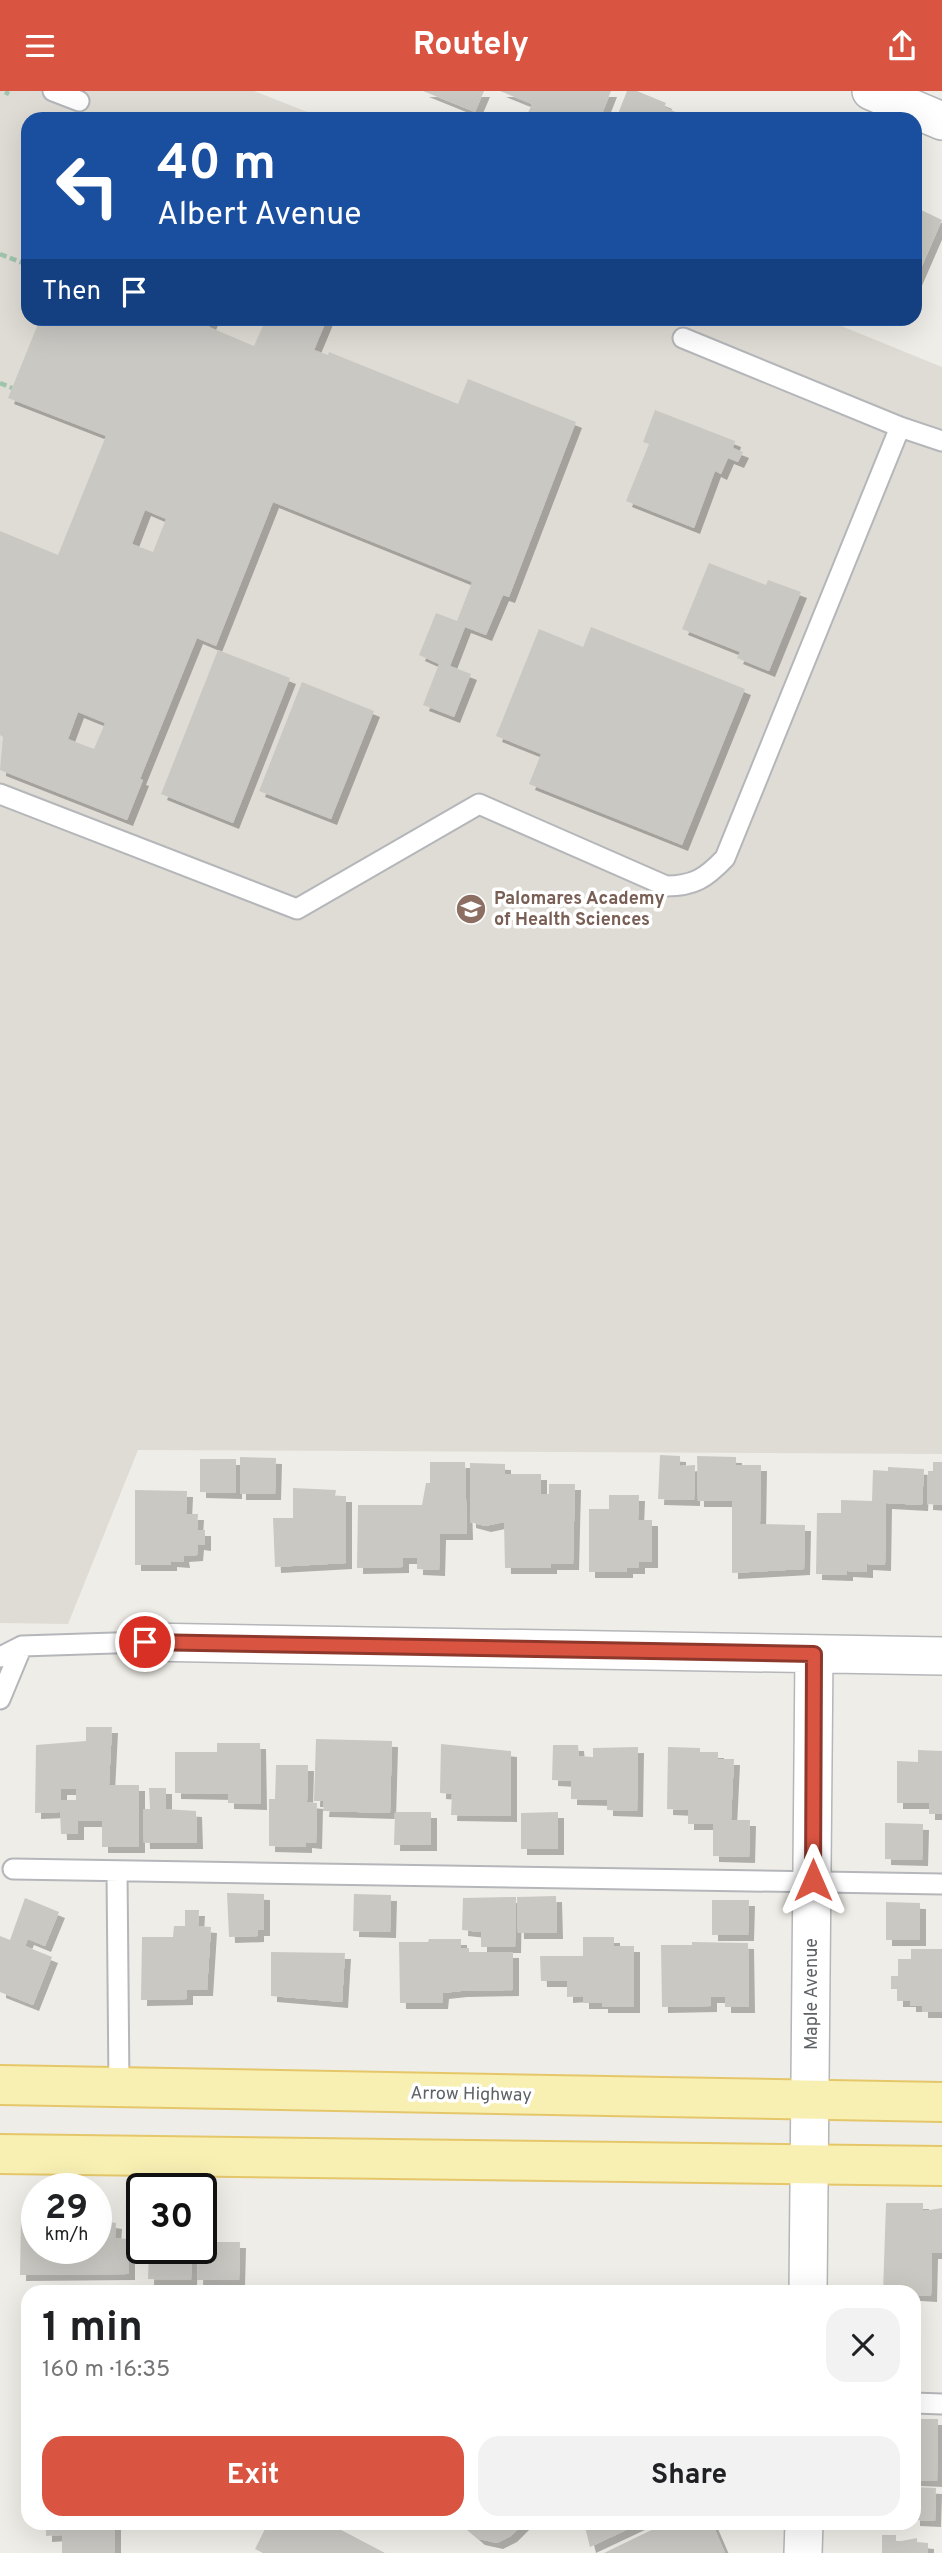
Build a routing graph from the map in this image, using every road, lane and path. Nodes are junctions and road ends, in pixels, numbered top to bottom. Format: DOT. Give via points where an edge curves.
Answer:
graph roads {
  1 [pos="53,91"];
  2 [pos="870,91"];
  3 [pos="79,101"];
  4 [pos="920,112"];
  5 [pos="922,113"];
  6 [pos="942,121"];
  7 [pos="0,254"];
  8 [pos="21,262"];
  9 [pos="683,338"];
  10 [pos="0,383"];
  11 [pos="12,387"];
  12 [pos="900,428"];
  13 [pos="942,441"];
  14 [pos="0,794"];
  15 [pos="145,1642"];
  16 [pos="22,1646"];
  17 [pos="814,1654"];
  18 [pos="942,1656"];
  19 [pos="0,1657"];
  20 [pos="0,1699"];
  21 [pos="13,1869"];
  22 [pos="117,1871"];
  23 [pos="813,1880"];
  24 [pos="942,1884"];
  25 [pos="0,2085"];
  26 [pos="119,2087"];
  27 [pos="812,2101"];
  28 [pos="942,2102"];
  29 [pos="0,2154"];
  30 [pos="811,2165"];
  31 [pos="942,2166"];
  32 [pos="808,2285"];
  33 [pos="921,2403"];
  34 [pos="942,2404"];
  35 [pos="804,2530"];
  36 [pos="803,2553"];
  1 -- 3 [label="lane"];
  2 -- 4 [label="street"];
  5 -- 6 [label="street"];
  7 -- 8 [label="path"];
  9 -- 12 [label="lane"];
  10 -- 11 [label="path"];
  12 -- 13 [label="lane"];
  12 -- 14 [label="lane" via="724,858 706,878 688,886 666,886 479,804 297,909"];
  15 -- 16 [label="lane"];
  15 -- 17 [label="street"];
  16 -- 19 [label="lane"];
  16 -- 20 [label="lane"];
  17 -- 18 [label="street"];
  17 -- 23 [label="street, Maple Avenue"];
  21 -- 22 [label="lane"];
  22 -- 23 [label="lane"];
  22 -- 26 [label="lane"];
  23 -- 24 [label="lane"];
  23 -- 27 [label="street, Maple Avenue"];
  25 -- 26 [label="main road, Arrow Highway"];
  26 -- 27 [label="main road, Arrow Highway"];
  27 -- 28 [label="main road, Arrow Highway"];
  27 -- 30 [label="street, Maple Avenue"];
  29 -- 30 [label="main road"];
  30 -- 31 [label="main road"];
  30 -- 32 [label="street, Maple Avenue"];
  33 -- 34 [label="lane"];
  35 -- 36 [label="street"];
}
